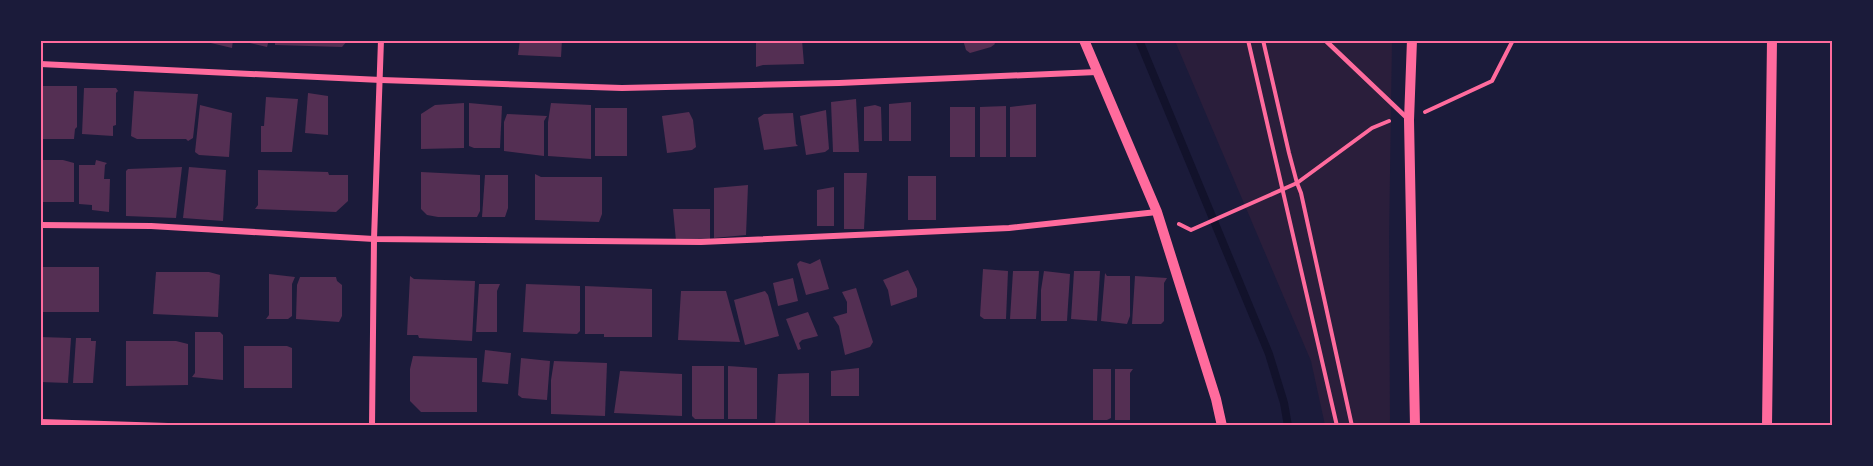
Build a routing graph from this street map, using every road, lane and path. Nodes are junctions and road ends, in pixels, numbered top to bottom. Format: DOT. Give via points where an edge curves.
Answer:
graph roads {
  1 [pos="381,40"];
  2 [pos="1084,40"];
  3 [pos="1248,40"];
  4 [pos="1263,40"];
  5 [pos="1325,40"];
  6 [pos="1412,40"];
  7 [pos="1513,40"];
  8 [pos="1772,40"];
  9 [pos="40,64"];
  10 [pos="1097,72"];
  11 [pos="381,80"];
  12 [pos="1409,120"];
  13 [pos="1296,183"];
  14 [pos="1283,190"];
  15 [pos="1157,212"];
  16 [pos="40,225"];
  17 [pos="1191,230"];
  18 [pos="374,239"];
  19 [pos="40,422"];
  20 [pos="168,426"];
  21 [pos="372,426"];
  22 [pos="1222,426"];
  23 [pos="1337,426"];
  24 [pos="1352,426"];
  25 [pos="1415,426"];
  26 [pos="1767,426"];
  1 -- 11 [label="street"];
  2 -- 10 [label="street"];
  3 -- 14 [label="path"];
  4 -- 13 [label="path"];
  5 -- 12 [label="lane"];
  6 -- 12 [label="street"];
  7 -- 12 [label="path" via="1492,81"];
  8 -- 26 [label="street"];
  9 -- 11 [label="street"];
  10 -- 11 [label="street" via="622,88"];
  10 -- 15 [label="street"];
  11 -- 18 [label="street"];
  12 -- 13 [label="path" via="1372,128"];
  12 -- 25 [label="street"];
  13 -- 14 [label="path"];
  13 -- 24 [label="path"];
  14 -- 17 [label="path"];
  14 -- 23 [label="path"];
  15 -- 18 [label="street" via="1009,228 701,242"];
  15 -- 22 [label="street"];
  16 -- 18 [label="street" via="151,226"];
  18 -- 21 [label="street"];
  19 -- 20 [label="street"];
}
